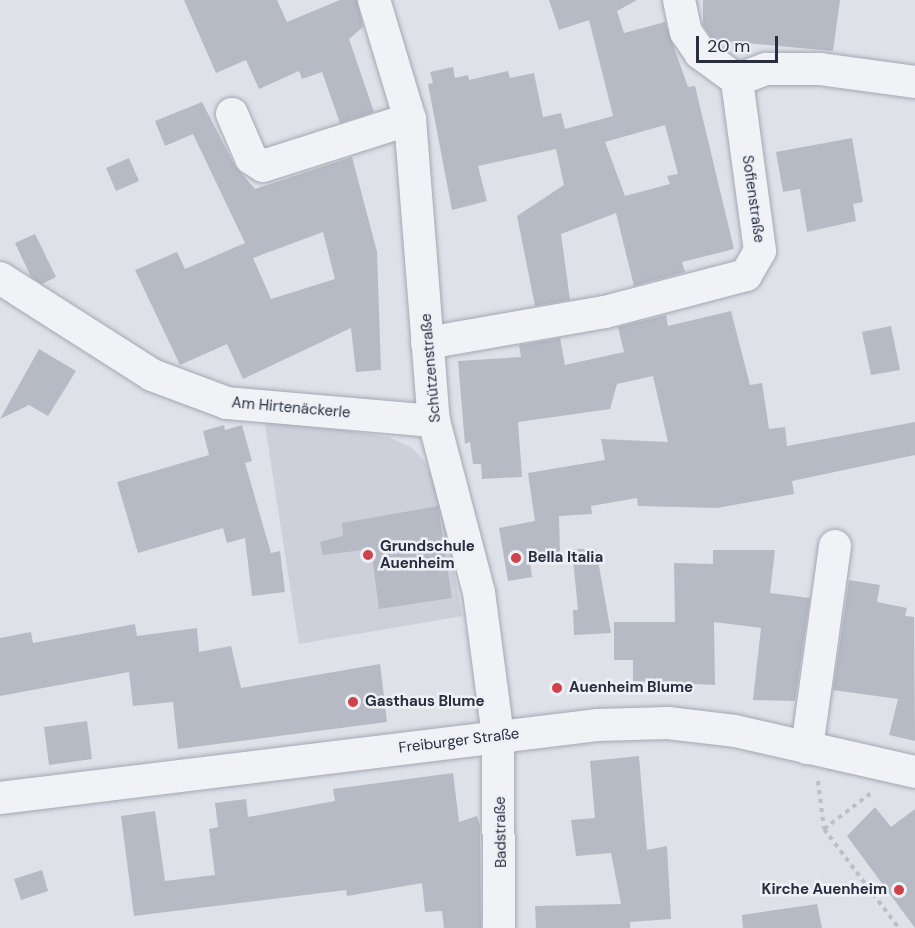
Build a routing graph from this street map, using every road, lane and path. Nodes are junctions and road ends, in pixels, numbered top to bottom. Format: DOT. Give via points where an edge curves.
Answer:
graph roads {
  1 [pos="374,0"];
  2 [pos="678,0"];
  3 [pos="737,80"];
  4 [pos="915,82"];
  5 [pos="232,114"];
  6 [pos="410,119"];
  7 [pos="0,278"];
  8 [pos="427,343"];
  9 [pos="434,421"];
  10 [pos="835,546"];
  11 [pos="498,736"];
  12 [pos="807,748"];
  13 [pos="909,770"];
  14 [pos="0,798"];
  15 [pos="824,829"];
  16 [pos="499,928"];
  17 [pos="899,928"];
  1 -- 6 [label="street, Schützenstraße"];
  2 -- 3 [label="street" via="686,32 699,53"];
  3 -- 4 [label="street" via="766,69 820,69"];
  3 -- 8 [label="street, Sofienstraße" via="760,252 746,275 605,312"];
  5 -- 6 [label="street" via="251,158 263,166"];
  6 -- 8 [label="street, Schützenstraße"];
  7 -- 9 [label="street, Am Hirtenäckerle" via="152,375 227,403"];
  8 -- 9 [label="street, Schützenstraße"];
  9 -- 11 [label="street, Schützenstraße" via="479,592"];
  10 -- 12 [label="street"];
  11 -- 12 [label="street, Freiburger Straße" via="668,723"];
  11 -- 14 [label="street, Freiburger Straße"];
  11 -- 16 [label="street, Badstraße"];
  12 -- 13 [label="street, Freiburger Straße"];
  12 -- 15 [label="path" via="816,766"];
  13 -- 15 [label="path"];
  15 -- 17 [label="path"];
}
